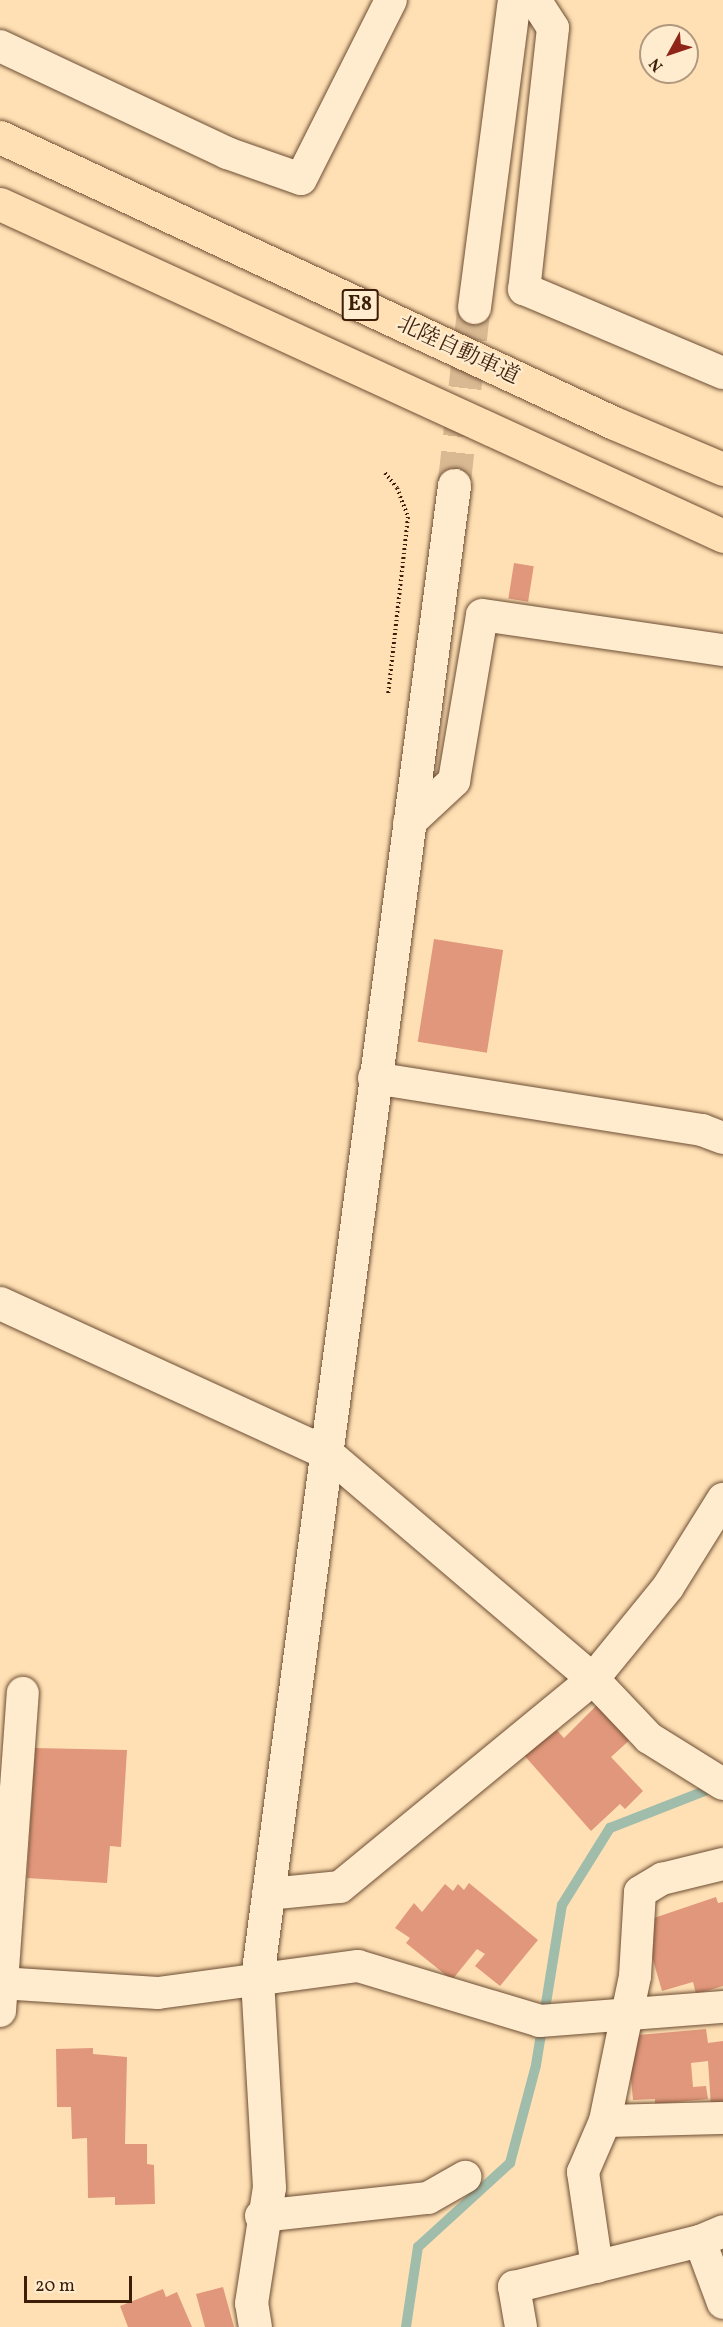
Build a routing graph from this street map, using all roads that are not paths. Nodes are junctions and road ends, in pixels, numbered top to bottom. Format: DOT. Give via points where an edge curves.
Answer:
graph roads {
  1 [pos="391,0"];
  2 [pos="514,0"];
  3 [pos="536,0"];
  4 [pos="0,46"];
  5 [pos="0,136"];
  6 [pos="0,204"];
  7 [pos="474,307"];
  8 [pos="723,373"];
  9 [pos="723,470"];
  10 [pos="454,485"];
  11 [pos="723,536"];
  12 [pos="723,650"];
  13 [pos="409,823"];
  14 [pos="374,1078"];
  15 [pos="723,1138"];
  16 [pos="0,1303"];
  17 [pos="326,1452"];
  18 [pos="723,1499"];
  19 [pos="593,1679"];
  20 [pos="23,1693"];
  21 [pos="723,1784"];
  22 [pos="723,1864"];
  23 [pos="268,1894"];
  24 [pos="257,1978"];
  25 [pos="1,1992"];
  26 [pos="723,2007"];
  27 [pos="627,2014"];
  28 [pos="723,2118"];
  29 [pos="605,2121"];
  30 [pos="465,2177"];
  31 [pos="261,2216"];
  32 [pos="712,2236"];
  33 [pos="597,2267"];
  34 [pos="723,2303"];
  35 [pos="255,2327"];
  36 [pos="521,2327"];
  1 -- 4 [label="street" via="302,179 227,153"];
  2 -- 7 [label="street"];
  3 -- 8 [label="street" via="553,28 524,289"];
  5 -- 9 [label="highway, 北陸自動車道 / E8" via="603,418"];
  6 -- 11 [label="highway"];
  10 -- 13 [label="street"];
  12 -- 13 [label="street" via="482,615 454,782"];
  13 -- 14 [label="street"];
  14 -- 15 [label="street" via="702,1130"];
  14 -- 17 [label="street"];
  16 -- 17 [label="street"];
  17 -- 19 [label="street"];
  17 -- 23 [label="street"];
  18 -- 19 [label="street" via="668,1587"];
  19 -- 21 [label="street" via="649,1738"];
  19 -- 23 [label="street" via="340,1887"];
  20 -- 25 [label="street"];
  22 -- 27 [label="street" via="662,1879 640,1892 635,1976"];
  23 -- 24 [label="street"];
  24 -- 25 [label="street" via="158,1993"];
  24 -- 27 [label="street" via="358,1966 540,2021"];
  24 -- 31 [label="street" via="269,2187"];
  26 -- 27 [label="street"];
  27 -- 29 [label="street"];
  28 -- 29 [label="street"];
  29 -- 33 [label="street" via="584,2172"];
  30 -- 31 [label="street" via="428,2198"];
  31 -- 35 [label="street" via="251,2303"];
  32 -- 33 [label="street"];
  32 -- 34 [label="street"];
  33 -- 36 [label="street" via="514,2287"];
}
